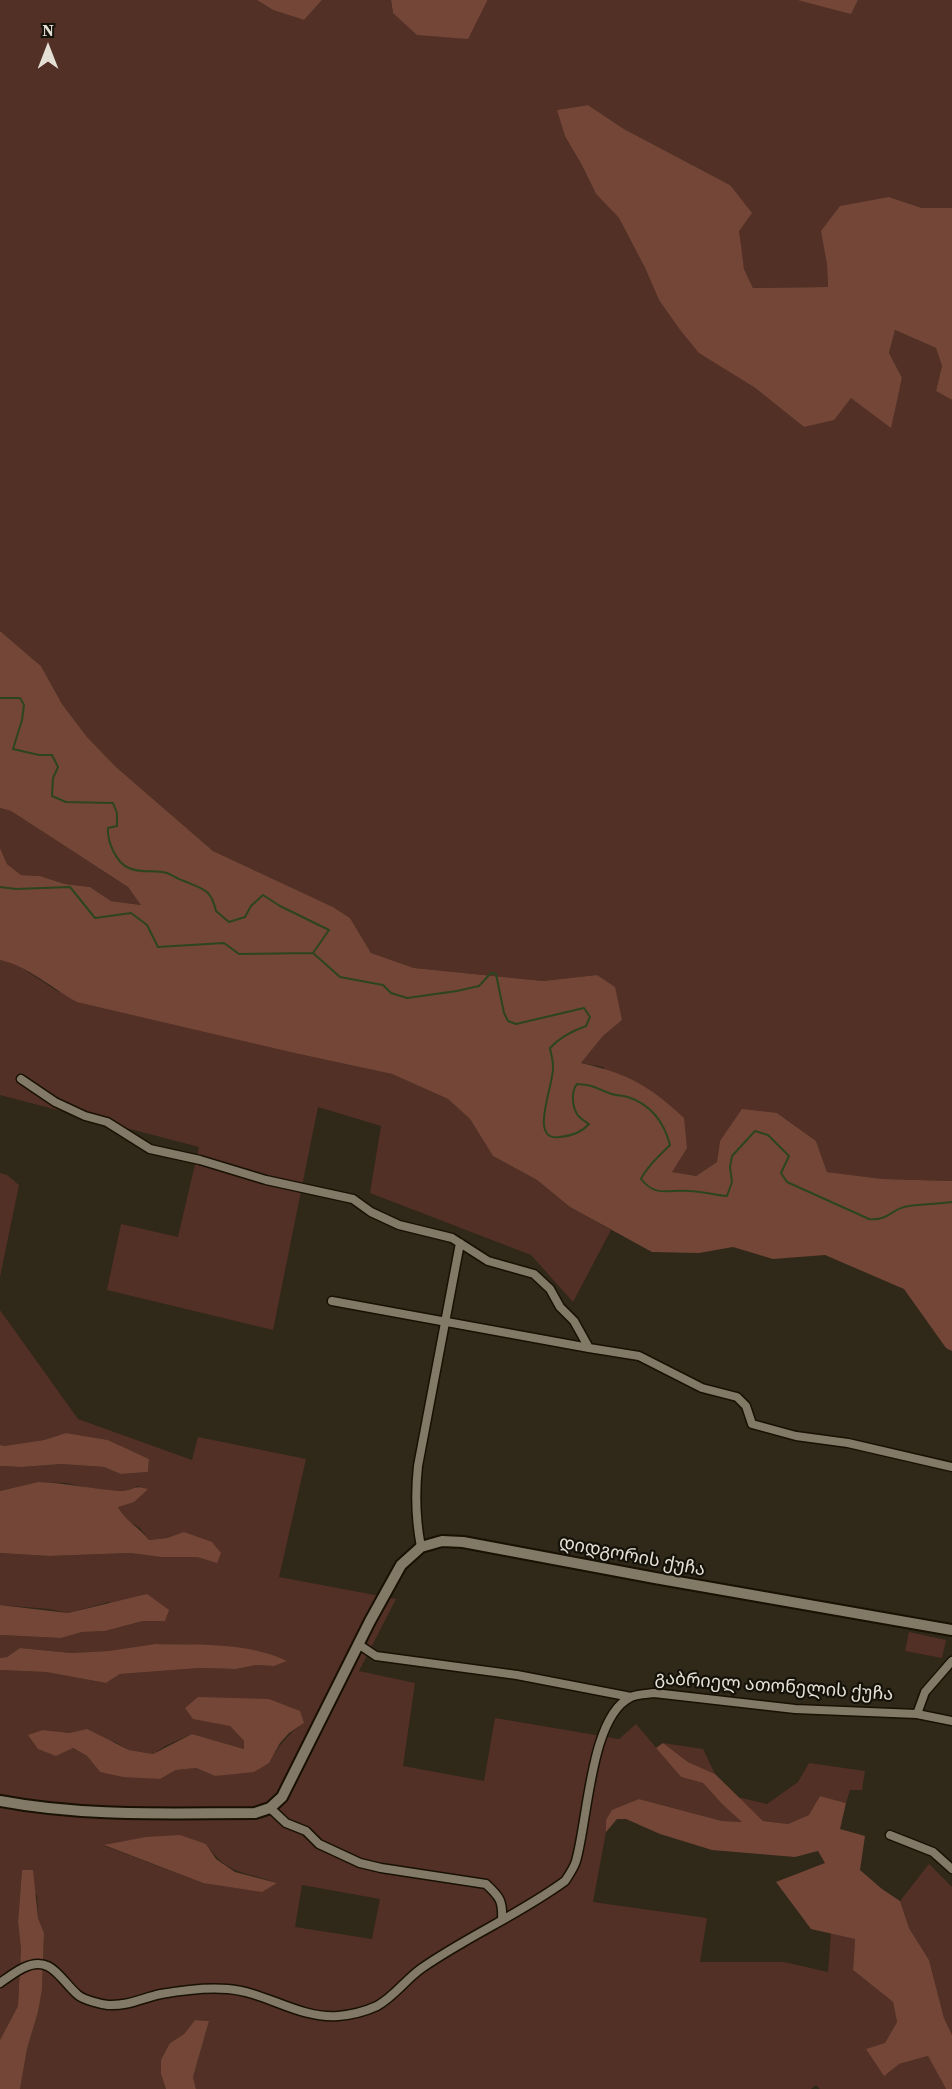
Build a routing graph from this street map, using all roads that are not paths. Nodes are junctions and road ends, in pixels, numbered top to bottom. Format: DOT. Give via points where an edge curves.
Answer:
graph roads {
  1 [pos="21,1079"];
  2 [pos="460,1243"];
  3 [pos="332,1301"];
  4 [pos="445,1322"];
  5 [pos="589,1348"];
  6 [pos="952,1467"];
  7 [pos="421,1547"];
  8 [pos="952,1630"];
  9 [pos="358,1644"];
  10 [pos="952,1661"];
  11 [pos="631,1697"];
  12 [pos="917,1714"];
  13 [pos="952,1721"];
  14 [pos="0,1801"];
  15 [pos="270,1808"];
  16 [pos="890,1835"];
  17 [pos="952,1869"];
  18 [pos="502,1920"];
  19 [pos="0,1983"];
  1 -- 2 [label="street" via="55,1102 107,1122 150,1149 353,1199 399,1225"];
  2 -- 4 [label="street"];
  2 -- 5 [label="street" via="488,1261 534,1274 574,1321"];
  3 -- 4 [label="street"];
  4 -- 5 [label="street"];
  4 -- 7 [label="street" via="416,1484"];
  5 -- 6 [label="street" via="639,1356 702,1388 737,1397 746,1406 752,1424"];
  7 -- 8 [label="street, დიდგორის ქუჩა" via="442,1541 464,1542"];
  7 -- 9 [label="street" via="400,1565"];
  9 -- 11 [label="street" via="376,1656 518,1675"];
  9 -- 15 [label="street" via="282,1797"];
  10 -- 12 [label="street" via="925,1692"];
  11 -- 12 [label="street, გაბრიელ ათონელის ქუჩა" via="654,1693 795,1709"];
  11 -- 18 [label="street, გაბრიელ ათონელის ქუჩა" via="610,1718 600,1742 576,1862 565,1881"];
  12 -- 13 [label="street, გაბრიელ ათონელის ქუჩა"];
  14 -- 15 [label="street" via="36,1808 109,1813 255,1813"];
  15 -- 18 [label="street" via="286,1823 306,1831 318,1844 360,1863 486,1884 503,1905"];
  16 -- 17 [label="street" via="933,1852"];
  18 -- 19 [label="street, გაბრიელ ათონელის ქუჩა" via="420,1969 394,1995 376,2006 336,2016 304,2012 230,1989 197,1989 107,2005 79,1996 59,1974 38,1964"];
}
